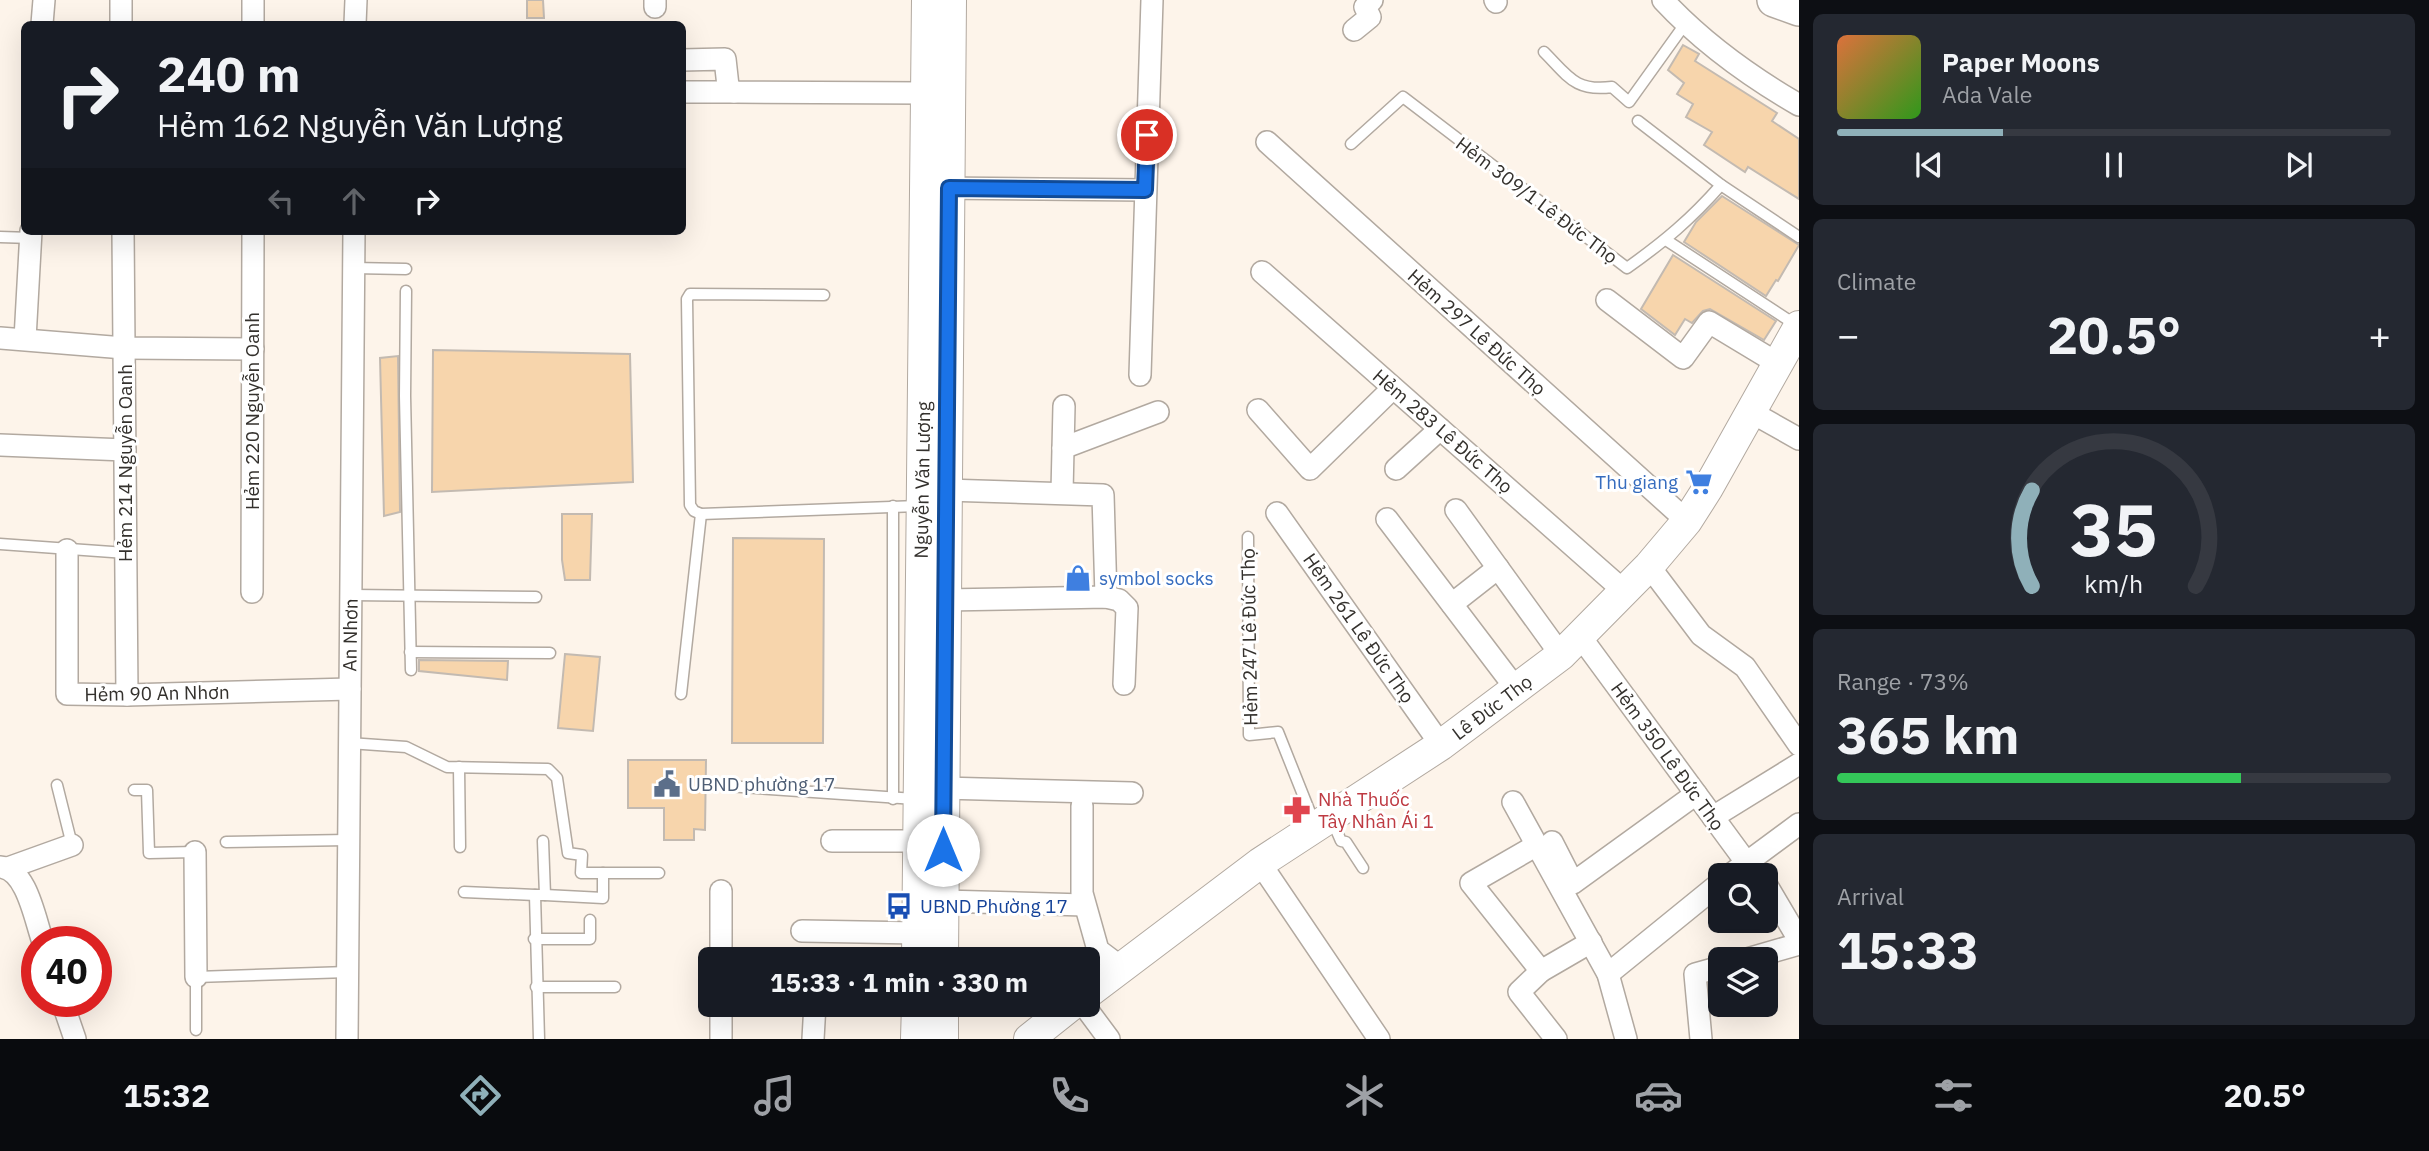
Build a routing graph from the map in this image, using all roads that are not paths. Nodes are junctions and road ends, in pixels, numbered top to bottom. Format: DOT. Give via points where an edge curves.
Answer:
graph roads {
  1 [pos="44,0"];
  2 [pos="121,0"];
  3 [pos="253,0"];
  4 [pos="356,0"];
  5 [pos="927,0"];
  6 [pos="951,0"];
  7 [pos="1152,0"];
  8 [pos="1372,0"];
  9 [pos="1663,0"];
  10 [pos="1774,0"];
  11 [pos="1799,9"];
  12 [pos="42,21"];
  13 [pos="121,21"];
  14 [pos="253,21"];
  15 [pos="355,21"];
  16 [pos="1685,24"];
  17 [pos="1354,30"];
  18 [pos="1544,52"];
  19 [pos="686,60"];
  20 [pos="686,92"];
  21 [pos="734,92"];
  22 [pos="926,93"];
  23 [pos="1799,105"];
  24 [pos="1638,121"];
  25 [pos="1267,142"];
  26 [pos="1351,144"];
  27 [pos="1721,185"];
  28 [pos="937,188"];
  29 [pos="1145,190"];
  30 [pos="21,235"];
  31 [pos="31,235"];
  32 [pos="123,235"];
  33 [pos="253,235"];
  34 [pos="354,235"];
  35 [pos="0,237"];
  36 [pos="1799,237"];
  37 [pos="1666,240"];
  38 [pos="353,268"];
  39 [pos="406,269"];
  40 [pos="1262,272"];
  41 [pos="406,290"];
  42 [pos="824,295"];
  43 [pos="1607,300"];
  44 [pos="1799,326"];
  45 [pos="0,338"];
  46 [pos="25,339"];
  47 [pos="124,348"];
  48 [pos="253,349"];
  49 [pos="1777,363"];
  50 [pos="1139,375"];
  51 [pos="1393,388"];
  52 [pos="1064,406"];
  53 [pos="1258,410"];
  54 [pos="1158,412"];
  55 [pos="1751,412"];
  56 [pos="1440,429"];
  57 [pos="1799,439"];
  58 [pos="0,445"];
  59 [pos="1063,448"];
  60 [pos="125,450"];
  61 [pos="1396,469"];
  62 [pos="1062,492"];
  63 [pos="927,501"];
  64 [pos="1455,510"];
  65 [pos="1276,513"];
  66 [pos="701,514"];
  67 [pos="1387,519"];
  68 [pos="1687,521"];
  69 [pos="1248,537"];
  70 [pos="0,544"];
  71 [pos="67,550"];
  72 [pos="126,553"];
  73 [pos="1648,566"];
  74 [pos="1499,568"];
  75 [pos="1624,591"];
  76 [pos="252,592"];
  77 [pos="351,595"];
  78 [pos="409,596"];
  79 [pos="536,597"];
  80 [pos="1106,597"];
  81 [pos="945,600"];
  82 [pos="1452,604"];
  83 [pos="1570,645"];
  84 [pos="410,652"];
  85 [pos="550,653"];
  86 [pos="411,670"];
  87 [pos="1124,684"];
  88 [pos="350,689"];
  89 [pos="1517,690"];
  90 [pos="681,694"];
  91 [pos="127,695"];
  92 [pos="349,743"];
  93 [pos="1441,745"];
  94 [pos="1799,745"];
  95 [pos="1799,764"];
  96 [pos="459,767"];
  97 [pos="57,785"];
  98 [pos="727,786"];
  99 [pos="134,790"];
  100 [pos="1132,793"];
  101 [pos="1696,794"];
  102 [pos="924,796"];
  103 [pos="1513,802"];
  104 [pos="1082,806"];
  105 [pos="1713,817"];
  106 [pos="1322,820"];
  107 [pos="1799,824"];
  108 [pos="348,840"];
  109 [pos="543,841"];
  110 [pos="832,841"];
  111 [pos="918,841"];
  112 [pos="226,842"];
  113 [pos="1544,844"];
  114 [pos="72,845"];
  115 [pos="460,847"];
  116 [pos="195,852"];
  117 [pos="1260,863"];
  118 [pos="1740,863"];
  119 [pos="1754,863"];
  120 [pos="4,868"];
  121 [pos="1363,868"];
  122 [pos="603,873"];
  123 [pos="659,873"];
  124 [pos="722,891"];
  125 [pos="464,892"];
  126 [pos="1708,893"];
  127 [pos="540,895"];
  128 [pos="943,901"];
  129 [pos="1778,904"];
  130 [pos="1084,905"];
  131 [pos="590,920"];
  132 [pos="37,926"];
  133 [pos="802,931"];
  134 [pos="1798,938"];
  135 [pos="534,939"];
  136 [pos="1591,942"];
  137 [pos="917,946"];
  138 [pos="722,947"];
  139 [pos="943,947"];
  140 [pos="1777,947"];
  141 [pos="1122,968"];
  142 [pos="1708,970"];
  143 [pos="1541,971"];
  144 [pos="348,972"];
  145 [pos="1608,974"];
  146 [pos="196,977"];
  147 [pos="1100,984"];
  148 [pos="536,987"];
  149 [pos="615,987"];
  150 [pos="67,1017"];
  151 [pos="722,1017"];
  152 [pos="814,1017"];
  153 [pos="917,1017"];
  154 [pos="943,1017"];
  155 [pos="1057,1017"];
  156 [pos="1093,1017"];
  157 [pos="196,1030"];
  158 [pos="75,1039"];
  159 [pos="347,1039"];
  160 [pos="539,1039"];
  161 [pos="722,1039"];
  162 [pos="813,1039"];
  163 [pos="916,1039"];
  164 [pos="943,1039"];
  165 [pos="1029,1039"];
  166 [pos="1109,1039"];
  167 [pos="1379,1039"];
  168 [pos="1556,1039"];
  169 [pos="1626,1039"];
  170 [pos="1701,1039"];
  1 -- 12 [label="street"];
  2 -- 13 [label="street"];
  3 -- 14 [label="street"];
  4 -- 15 [label="street"];
  5 -- 22 [label="street, Nguyễn Văn Lượng"];
  6 -- 28 [label="street, Nguyễn Văn Lượng"];
  7 -- 29 [label="street"];
  8 -- 17 [label="street" via="1365,7 1370,17"];
  9 -- 16 [label="street"];
  10 -- 11 [label="main road"];
  16 -- 18 [label="lane" via="1629,102 1612,87 1591,89 1574,82"];
  16 -- 23 [label="street" via="1759,81"];
  19 -- 21 [label="street" via="724,59 727,86"];
  20 -- 21 [label="street"];
  21 -- 22 [label="street"];
  22 -- 28 [label="street, Nguyễn Văn Lượng"];
  24 -- 27 [label="lane"];
  25 -- 68 [label="street, Hẻm 297 Lê Đức Thọ"];
  26 -- 37 [label="lane, Hẻm 309/1 Lê Đức Thọ" via="1404,97 1627,268"];
  27 -- 36 [label="lane"];
  27 -- 37 [label="lane, Hẻm 309/1 Lê Đức Thọ"];
  28 -- 29 [label="street"];
  28 -- 63 [label="street, Nguyễn Văn Lượng"];
  29 -- 50 [label="street"];
  30 -- 35 [label="lane"];
  31 -- 46 [label="street"];
  32 -- 47 [label="street, Hẻm 214 Nguyễn Oanh"];
  33 -- 48 [label="street, Hẻm 220 Nguyễn Oanh"];
  34 -- 38 [label="street, An Nhơn"];
  37 -- 44 [label="lane"];
  38 -- 39 [label="lane"];
  38 -- 77 [label="street, An Nhơn"];
  40 -- 51 [label="street, Hẻm 283 Lê Đức Thọ"];
  41 -- 78 [label="lane"];
  42 -- 66 [label="lane" via="690,294 687,299 690,505"];
  43 -- 49 [label="street" via="1683,358 1709,322"];
  44 -- 49 [label="street, Lê Đức Thọ"];
  45 -- 46 [label="street"];
  46 -- 47 [label="street"];
  47 -- 48 [label="street"];
  47 -- 60 [label="street, Hẻm 214 Nguyễn Oanh"];
  48 -- 76 [label="street, Hẻm 220 Nguyễn Oanh"];
  49 -- 55 [label="street, Lê Đức Thọ"];
  51 -- 53 [label="street" via="1310,469"];
  51 -- 56 [label="street, Hẻm 283 Lê Đức Thọ"];
  52 -- 59 [label="street"];
  54 -- 59 [label="street"];
  55 -- 57 [label="street"];
  55 -- 68 [label="street, Lê Đức Thọ"];
  56 -- 61 [label="street"];
  56 -- 75 [label="street, Hẻm 283 Lê Đức Thọ"];
  58 -- 60 [label="street"];
  59 -- 62 [label="street"];
  60 -- 72 [label="street, Hẻm 214 Nguyễn Oanh"];
  62 -- 63 [label="street"];
  62 -- 80 [label="street" via="1103,495"];
  63 -- 66 [label="lane"];
  63 -- 81 [label="street, Nguyễn Văn Lượng"];
  63 -- 102 [label="street, Nguyễn Văn Lượng"];
  64 -- 74 [label="street, Hẻm 350 Lê Đức Thọ"];
  65 -- 93 [label="street, Hẻm 261 Lê Đức Thọ"];
  66 -- 90 [label="lane"];
  67 -- 82 [label="street"];
  68 -- 73 [label="street, Lê Đức Thọ"];
  69 -- 106 [label="lane, Hẻm 247 Lê Đức Thọ" via="1250,735 1278,732"];
  70 -- 71 [label="lane"];
  71 -- 72 [label="lane"];
  71 -- 91 [label="street, Hẻm 90 An Nhơn" via="67,694"];
  72 -- 91 [label="street, Hẻm 214 Nguyễn Oanh"];
  73 -- 75 [label="street, Lê Đức Thọ"];
  73 -- 94 [label="street" via="1701,635 1745,667"];
  74 -- 82 [label="street"];
  74 -- 83 [label="street, Hẻm 350 Lê Đức Thọ"];
  75 -- 83 [label="street, Lê Đức Thọ"];
  77 -- 78 [label="lane"];
  77 -- 88 [label="street, An Nhơn"];
  78 -- 79 [label="lane"];
  78 -- 84 [label="lane"];
  80 -- 81 [label="street"];
  80 -- 87 [label="street" via="1127,608"];
  81 -- 102 [label="street, Nguyễn Văn Lượng"];
  82 -- 89 [label="street"];
  83 -- 89 [label="street, Lê Đức Thọ"];
  83 -- 101 [label="street, Hẻm 350 Lê Đức Thọ"];
  84 -- 85 [label="lane"];
  84 -- 86 [label="lane"];
  88 -- 91 [label="street, Hẻm 90 An Nhơn"];
  88 -- 92 [label="street, An Nhơn"];
  89 -- 93 [label="street, Lê Đức Thọ"];
  92 -- 96 [label="lane" via="406,747 447,767"];
  92 -- 108 [label="street, An Nhơn"];
  93 -- 106 [label="street, Lê Đức Thọ"];
  95 -- 105 [label="street"];
  96 -- 115 [label="lane"];
  96 -- 122 [label="lane" via="548,769 557,778 568,853 582,855 581,873"];
  97 -- 114 [label="lane"];
  98 -- 102 [label="lane"];
  99 -- 116 [label="lane" via="147,790 149,853"];
  100 -- 102 [label="street"];
  101 -- 105 [label="street, Hẻm 350 Lê Đức Thọ"];
  101 -- 113 [label="street" via="1573,883"];
  102 -- 111 [label="street, Nguyễn Văn Lượng"];
  102 -- 128 [label="street, Nguyễn Văn Lượng"];
  103 -- 113 [label="street"];
  104 -- 130 [label="street"];
  105 -- 118 [label="street, Hẻm 350 Lê Đức Thọ"];
  106 -- 117 [label="street, Lê Đức Thọ"];
  106 -- 121 [label="lane" via="1346,842"];
  107 -- 119 [label="street"];
  108 -- 112 [label="lane"];
  108 -- 144 [label="street, An Nhơn"];
  109 -- 127 [label="lane"];
  110 -- 111 [label="street"];
  111 -- 137 [label="street, Nguyễn Văn Lượng"];
  113 -- 136 [label="street"];
  113 -- 143 [label="street" via="1471,883"];
  114 -- 120 [label="street"];
  116 -- 146 [label="street"];
  117 -- 141 [label="street, Lê Đức Thọ"];
  117 -- 167 [label="street"];
  120 -- 132 [label="street" via="22,881"];
  122 -- 123 [label="lane"];
  122 -- 127 [label="lane" via="603,898"];
  124 -- 138 [label="street"];
  125 -- 127 [label="lane"];
  126 -- 145 [label="street"];
  127 -- 135 [label="lane"];
  128 -- 130 [label="street"];
  128 -- 139 [label="street, Nguyễn Văn Lượng"];
  129 -- 134 [label="street"];
  130 -- 141 [label="street" via="1098,950"];
  131 -- 135 [label="lane" via="590,939"];
  133 -- 137 [label="street"];
  134 -- 140 [label="street"];
  135 -- 148 [label="lane"];
  136 -- 143 [label="street"];
  136 -- 145 [label="street"];
  141 -- 147 [label="street, Lê Đức Thọ"];
  142 -- 170 [label="street" via="1695,974"];
  143 -- 168 [label="street" via="1519,992"];
  144 -- 146 [label="lane"];
  144 -- 159 [label="street, An Nhơn"];
  145 -- 169 [label="street"];
  146 -- 157 [label="lane"];
  148 -- 149 [label="lane"];
  148 -- 160 [label="lane"];
  150 -- 158 [label="street"];
  151 -- 161 [label="street"];
  152 -- 162 [label="street"];
  153 -- 163 [label="street"];
  154 -- 164 [label="street"];
  155 -- 165 [label="street"];
  156 -- 166 [label="street"];
}
